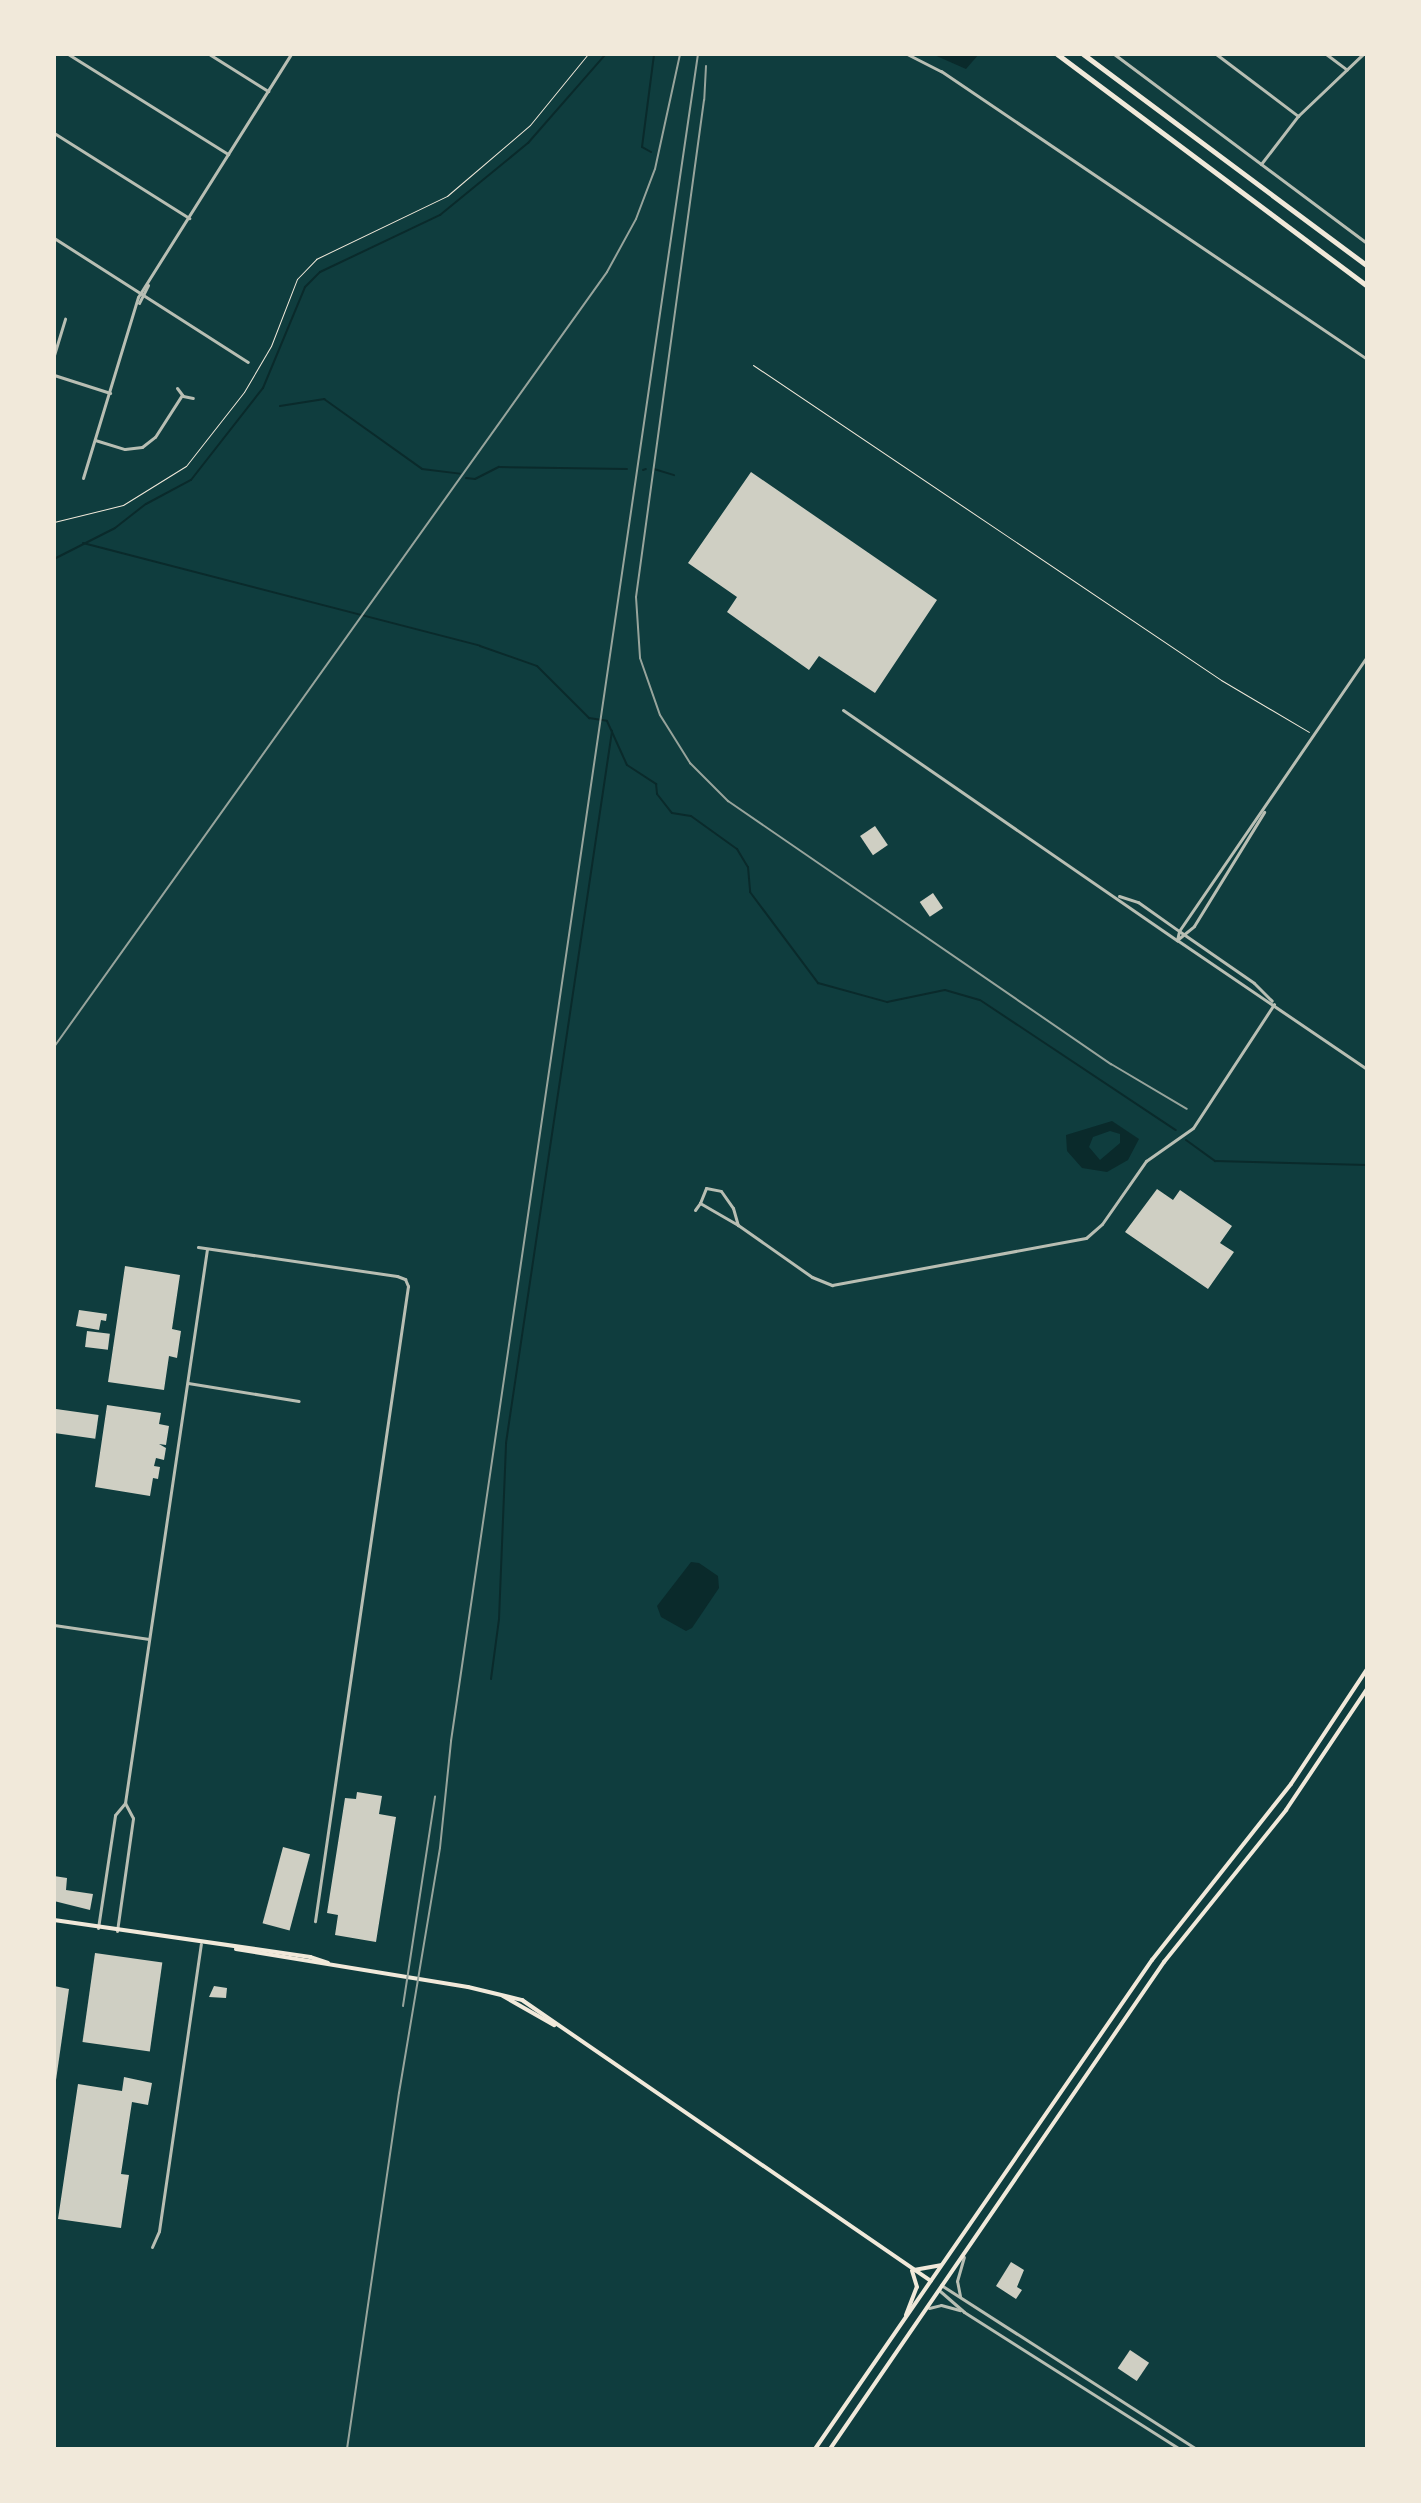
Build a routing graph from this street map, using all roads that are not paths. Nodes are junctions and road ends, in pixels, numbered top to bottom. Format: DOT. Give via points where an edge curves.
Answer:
graph roads {
  1 [pos="68,54"];
  2 [pos="209,54"];
  3 [pos="291,54"];
  4 [pos="907,54"];
  5 [pos="1057,54"];
  6 [pos="1083,54"];
  7 [pos="1114,54"];
  8 [pos="1216,54"];
  9 [pos="1326,54"];
  10 [pos="1365,55"];
  11 [pos="1347,70"];
  12 [pos="268,91"];
  13 [pos="1298,116"];
  14 [pos="54,133"];
  15 [pos="229,155"];
  16 [pos="1261,164"];
  17 [pos="189,218"];
  18 [pos="54,238"];
  19 [pos="1367,243"];
  20 [pos="1367,266"];
  21 [pos="1367,286"];
  22 [pos="142,293"];
  23 [pos="65,319"];
  24 [pos="54,355"];
  25 [pos="1367,359"];
  26 [pos="248,362"];
  27 [pos="54,375"];
  28 [pos="177,388"];
  29 [pos="110,393"];
  30 [pos="182,395"];
  31 [pos="193,398"];
  32 [pos="95,440"];
  33 [pos="83,478"];
  34 [pos="1367,656"];
  35 [pos="843,710"];
  36 [pos="1273,798"];
  37 [pos="1115,895"];
  38 [pos="1179,931"];
  39 [pos="1186,936"];
  40 [pos="1177,940"];
  41 [pos="1274,1004"];
  42 [pos="1367,1069"];
  43 [pos="700,1203"];
  44 [pos="695,1210"];
  45 [pos="738,1225"];
  46 [pos="198,1247"];
  47 [pos="207,1249"];
  48 [pos="187,1383"];
  49 [pos="299,1401"];
  50 [pos="54,1625"];
  51 [pos="149,1639"];
  52 [pos="1367,1669"];
  53 [pos="1367,1689"];
  54 [pos="1308,1759"];
  55 [pos="1317,1765"];
  56 [pos="125,1803"];
  57 [pos="54,1920"];
  58 [pos="315,1921"];
  59 [pos="98,1928"];
  60 [pos="117,1931"];
  61 [pos="201,1944"];
  62 [pos="1121,2005"];
  63 [pos="1130,2011"];
  64 [pos="1041,2120"];
  65 [pos="1050,2128"];
  66 [pos="968,2246"];
  67 [pos="152,2247"];
  68 [pos="941,2265"];
  69 [pos="911,2269"];
  70 [pos="931,2281"];
  71 [pos="940,2287"];
  72 [pos="964,2300"];
  73 [pos="924,2310"];
  74 [pos="964,2312"];
  75 [pos="901,2325"];
  76 [pos="1015,2333"];
  77 [pos="1010,2341"];
  78 [pos="1093,2383"];
  79 [pos="1088,2390"];
  80 [pos="815,2449"];
  81 [pos="830,2449"];
  82 [pos="1180,2449"];
  83 [pos="1196,2449"];
  1 -- 15 [label="street"];
  2 -- 12 [label="street"];
  3 -- 12 [label="street"];
  4 -- 25 [label="street" via="941,71"];
  5 -- 21 [label="highway"];
  6 -- 20 [label="highway"];
  7 -- 16 [label="street"];
  8 -- 13 [label="street"];
  9 -- 11 [label="street"];
  10 -- 11 [label="street"];
  11 -- 13 [label="street"];
  12 -- 15 [label="street"];
  13 -- 16 [label="street"];
  14 -- 17 [label="street"];
  15 -- 17 [label="street"];
  16 -- 19 [label="street"];
  17 -- 22 [label="street"];
  18 -- 22 [label="street"];
  22 -- 26 [label="street"];
  22 -- 29 [label="street"];
  23 -- 24 [label="street"];
  27 -- 29 [label="street"];
  28 -- 30 [label="street"];
  29 -- 32 [label="street"];
  30 -- 31 [label="street"];
  30 -- 32 [label="street" via="155,437 142,447 125,449"];
  32 -- 33 [label="street"];
  34 -- 36 [label="street"];
  35 -- 37 [label="street"];
  36 -- 38 [label="street"];
  36 -- 39 [label="street"];
  37 -- 38 [label="street" via="1138,902"];
  37 -- 40 [label="street"];
  38 -- 39 [label="street"];
  38 -- 40 [label="street"];
  39 -- 40 [label="street"];
  39 -- 41 [label="street" via="1254,983"];
  40 -- 41 [label="street"];
  41 -- 42 [label="street"];
  41 -- 45 [label="street" via="1196,1124 1142,1165 1102,1224 1086,1238 832,1285 812,1277"];
  43 -- 44 [label="street"];
  43 -- 45 [label="street"];
  43 -- 45 [label="street" via="706,1188 721,1191"];
  46 -- 47 [label="street"];
  47 -- 48 [label="street"];
  47 -- 58 [label="street" via="397,1276 408,1286"];
  48 -- 49 [label="street"];
  48 -- 51 [label="street"];
  50 -- 51 [label="street"];
  51 -- 56 [label="street"];
  52 -- 54 [label="main road"];
  53 -- 55 [label="main road"];
  54 -- 55 [label="main road"];
  54 -- 62 [label="main road"];
  55 -- 63 [label="main road"];
  56 -- 59 [label="street" via="115,1815"];
  56 -- 60 [label="street" via="133,1818"];
  57 -- 59 [label="main road"];
  59 -- 60 [label="main road"];
  60 -- 61 [label="main road"];
  61 -- 67 [label="street" via="159,2231"];
  61 -- 69 [label="main road" via="486,1990 507,1998 560,2028"];
  62 -- 63 [label="main road"];
  62 -- 64 [label="main road"];
  63 -- 65 [label="main road"];
  64 -- 65 [label="main road"];
  64 -- 68 [label="main road"];
  65 -- 66 [label="main road"];
  66 -- 71 [label="main road"];
  66 -- 72 [label="street" via="957,2281"];
  68 -- 69 [label="main road"];
  68 -- 70 [label="main road"];
  69 -- 70 [label="main road"];
  69 -- 75 [label="main road" via="916,2292"];
  70 -- 71 [label="main road"];
  70 -- 75 [label="main road"];
  71 -- 72 [label="street"];
  71 -- 73 [label="main road"];
  71 -- 74 [label="street"];
  72 -- 76 [label="street"];
  73 -- 74 [label="street" via="941,2305"];
  73 -- 81 [label="main road"];
  74 -- 77 [label="street"];
  75 -- 80 [label="main road"];
  76 -- 77 [label="street"];
  76 -- 78 [label="street"];
  77 -- 79 [label="street"];
  78 -- 79 [label="street"];
  78 -- 83 [label="street"];
  79 -- 82 [label="street"];
}
